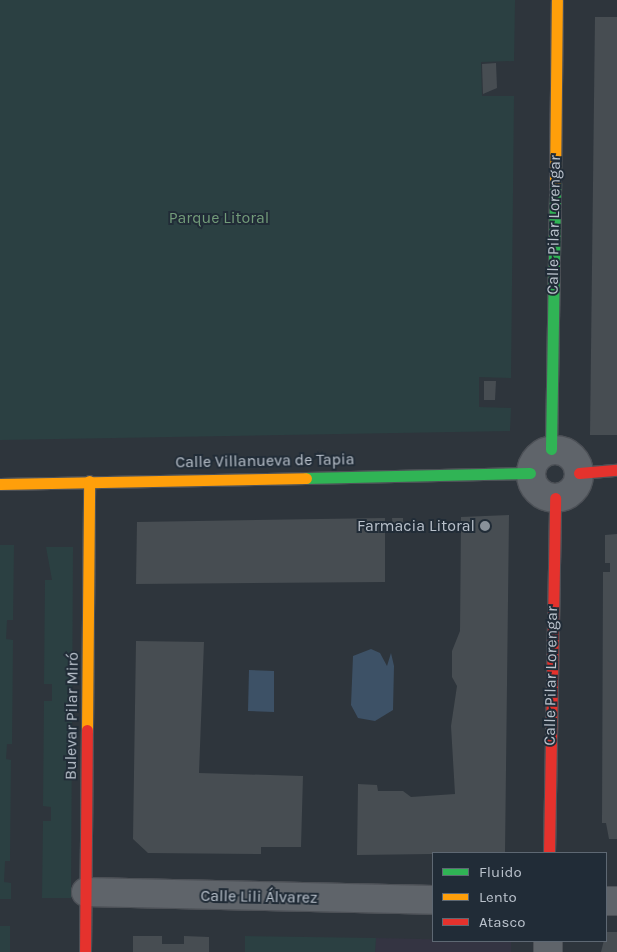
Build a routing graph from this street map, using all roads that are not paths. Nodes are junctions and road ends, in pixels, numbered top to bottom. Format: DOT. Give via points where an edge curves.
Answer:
graph roads {
  1 [pos="557,0"];
  2 [pos="551,449"];
  3 [pos="617,470"];
  4 [pos="530,473"];
  5 [pos="579,473"];
  6 [pos="89,481"];
  7 [pos="0,484"];
  8 [pos="554,498"];
  9 [pos="549,852"];
  10 [pos="86,892"];
  11 [pos="432,900"];
  12 [pos="85,952"];
  1 -- 2 [label="street, Calle Pilar Lorengar"];
  2 -- 4 [label="street" via="537,457"];
  2 -- 5 [label="street" via="573,458"];
  3 -- 5 [label="street"];
  4 -- 6 [label="street, Calle Villanueva de Tapia"];
  4 -- 8 [label="street" via="534,487"];
  5 -- 8 [label="street" via="574,488"];
  6 -- 7 [label="street, Calle Villanueva de Tapia"];
  6 -- 10 [label="street, Bulevar Pilar Miró"];
  8 -- 9 [label="street, Calle Pilar Lorengar"];
  10 -- 11 [label="street, Calle Lili Álvarez"];
  10 -- 12 [label="street, Bulevar Pilar Miró"];
}
